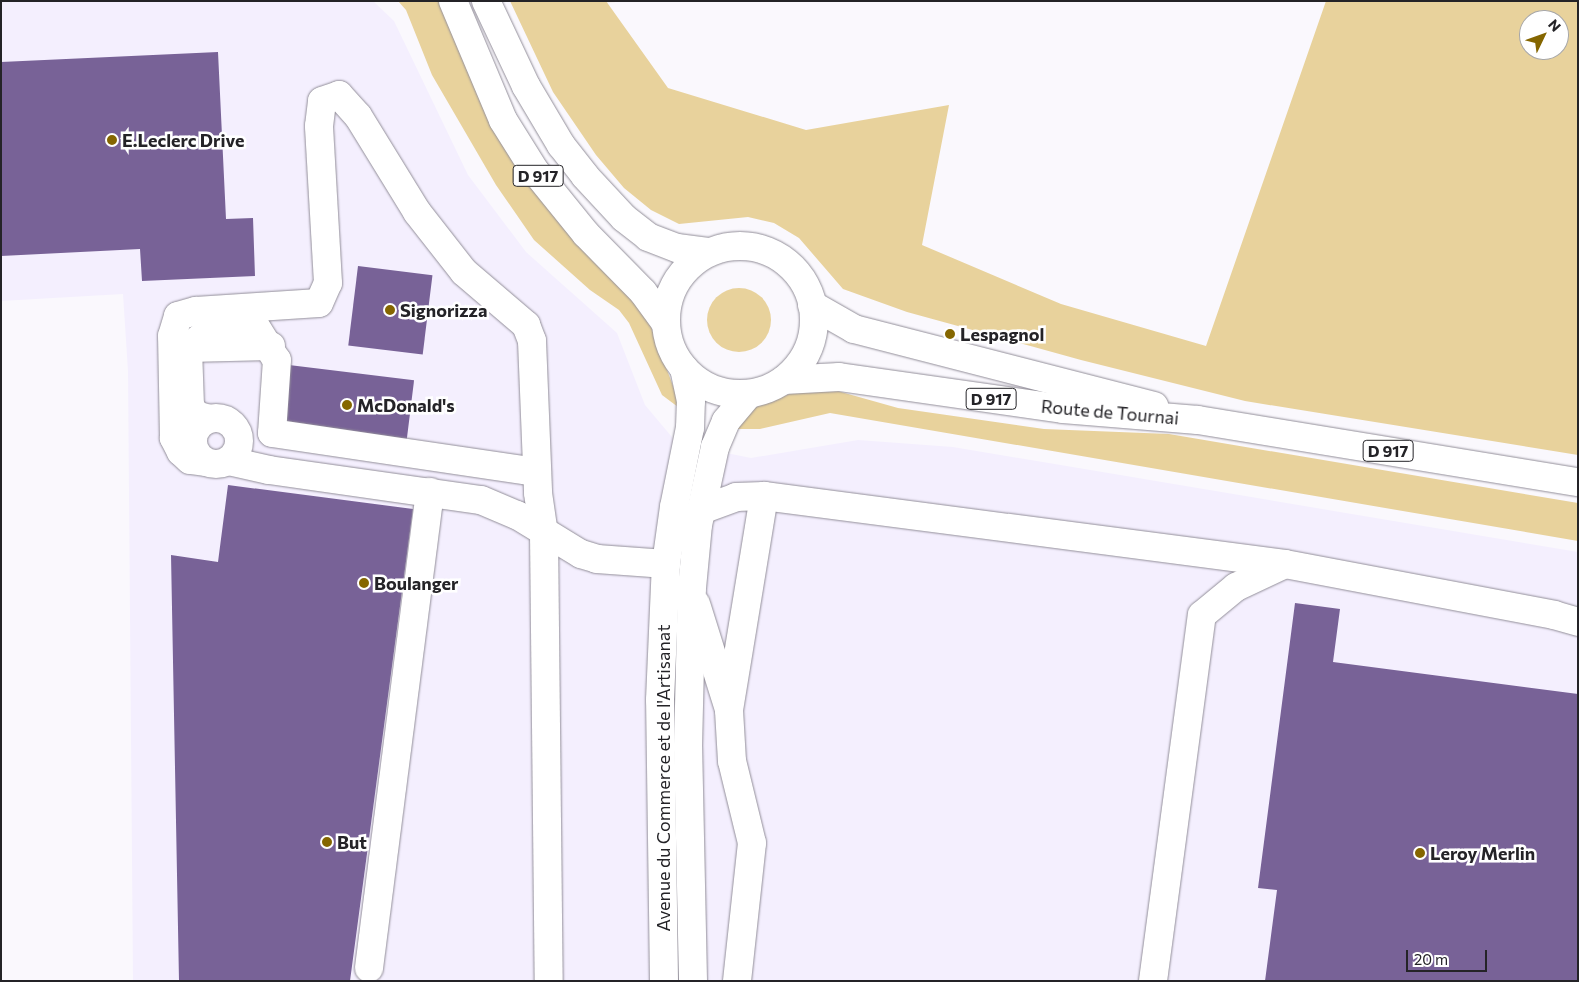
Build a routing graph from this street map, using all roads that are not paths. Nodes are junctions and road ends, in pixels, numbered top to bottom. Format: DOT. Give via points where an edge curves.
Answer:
graph roads {
  1 [pos="452,1"];
  2 [pos="486,1"];
  3 [pos="710,252"];
  4 [pos="812,305"];
  5 [pos="666,324"];
  6 [pos="684,369"];
  7 [pos="784,380"];
  8 [pos="749,394"];
  9 [pos="208,419"];
  10 [pos="1198,420"];
  11 [pos="225,455"];
  12 [pos="537,472"];
  13 [pos="1578,482"];
  14 [pos="430,492"];
  15 [pos="764,496"];
  16 [pos="701,510"];
  17 [pos="544,534"];
  18 [pos="666,564"];
  19 [pos="1286,564"];
  20 [pos="692,588"];
  21 [pos="1578,622"];
  22 [pos="729,710"];
  23 [pos="369,968"];
  24 [pos="549,981"];
  25 [pos="664,981"];
  26 [pos="693,981"];
  27 [pos="737,981"];
  28 [pos="1153,981"];
  1 -- 5 [label="main road, Route de Tournai / D 917" via="503,120 535,171 572,219 644,292"];
  2 -- 3 [label="main road, Route de Tournai / D 917" via="526,86 561,144 585,176 624,218 648,237 677,248"];
  3 -- 4 [label="main road, Route de Tournai" via="747,246 774,254 796,271"];
  3 -- 5 [label="main road, Route de Tournai" via="693,262 674,285"];
  4 -- 7 [label="main road, Route de Tournai" via="813,333 808,351"];
  4 -- 10 [label="main road, Route de Tournai / D 917" via="854,330 1093,388"];
  5 -- 6 [label="main road, Route de Tournai" via="673,352"];
  6 -- 8 [label="main road, Route de Tournai" via="713,390"];
  6 -- 18 [label="main road, Avenue du Commerce et de l'Artisanat" via="692,401 690,428"];
  7 -- 8 [label="main road, Route de Tournai"];
  7 -- 10 [label="main road, Route de Tournai / D 917" via="839,377 1063,409"];
  8 -- 16 [label="main road, Avenue du Commerce et de l'Artisanat" via="734,410 718,438"];
  9 -- 11 [label="main road" via="229,422 235,427"];
  9 -- 11 [label="main road" via="194,436 196,452"];
  9 -- 12 [label="main road" via="196,415 190,406 188,348 208,331 228,324 256,327 277,360 272,433"];
  10 -- 13 [label="main road, Route de Tournai / D 917"];
  11 -- 12 [label="main road" via="190,460 181,452 174,438 172,336 178,316 196,311 319,303 328,283 319,126 322,101 339,95 358,116 417,212 464,272 526,325 532,341"];
  11 -- 14 [label="main road" via="269,470"];
  12 -- 17 [label="main road"];
  14 -- 17 [label="main road" via="481,500 517,515"];
  14 -- 23 [label="main road"];
  15 -- 16 [label="main road" via="736,497"];
  15 -- 19 [label="main road"];
  15 -- 22 [label="main road"];
  16 -- 20 [label="main road, Avenue du Commerce et de l'Artisanat"];
  17 -- 18 [label="main road" via="597,559"];
  17 -- 24 [label="main road"];
  18 -- 25 [label="main road, Avenue du Commerce et de l'Artisanat" via="660,700"];
  19 -- 21 [label="main road" via="1554,614"];
  19 -- 28 [label="main road" via="1236,587 1202,615"];
  20 -- 22 [label="main road"];
  20 -- 26 [label="main road, Avenue du Commerce et de l'Artisanat" via="688,737"];
  22 -- 27 [label="main road" via="732,761 752,843"];
}
